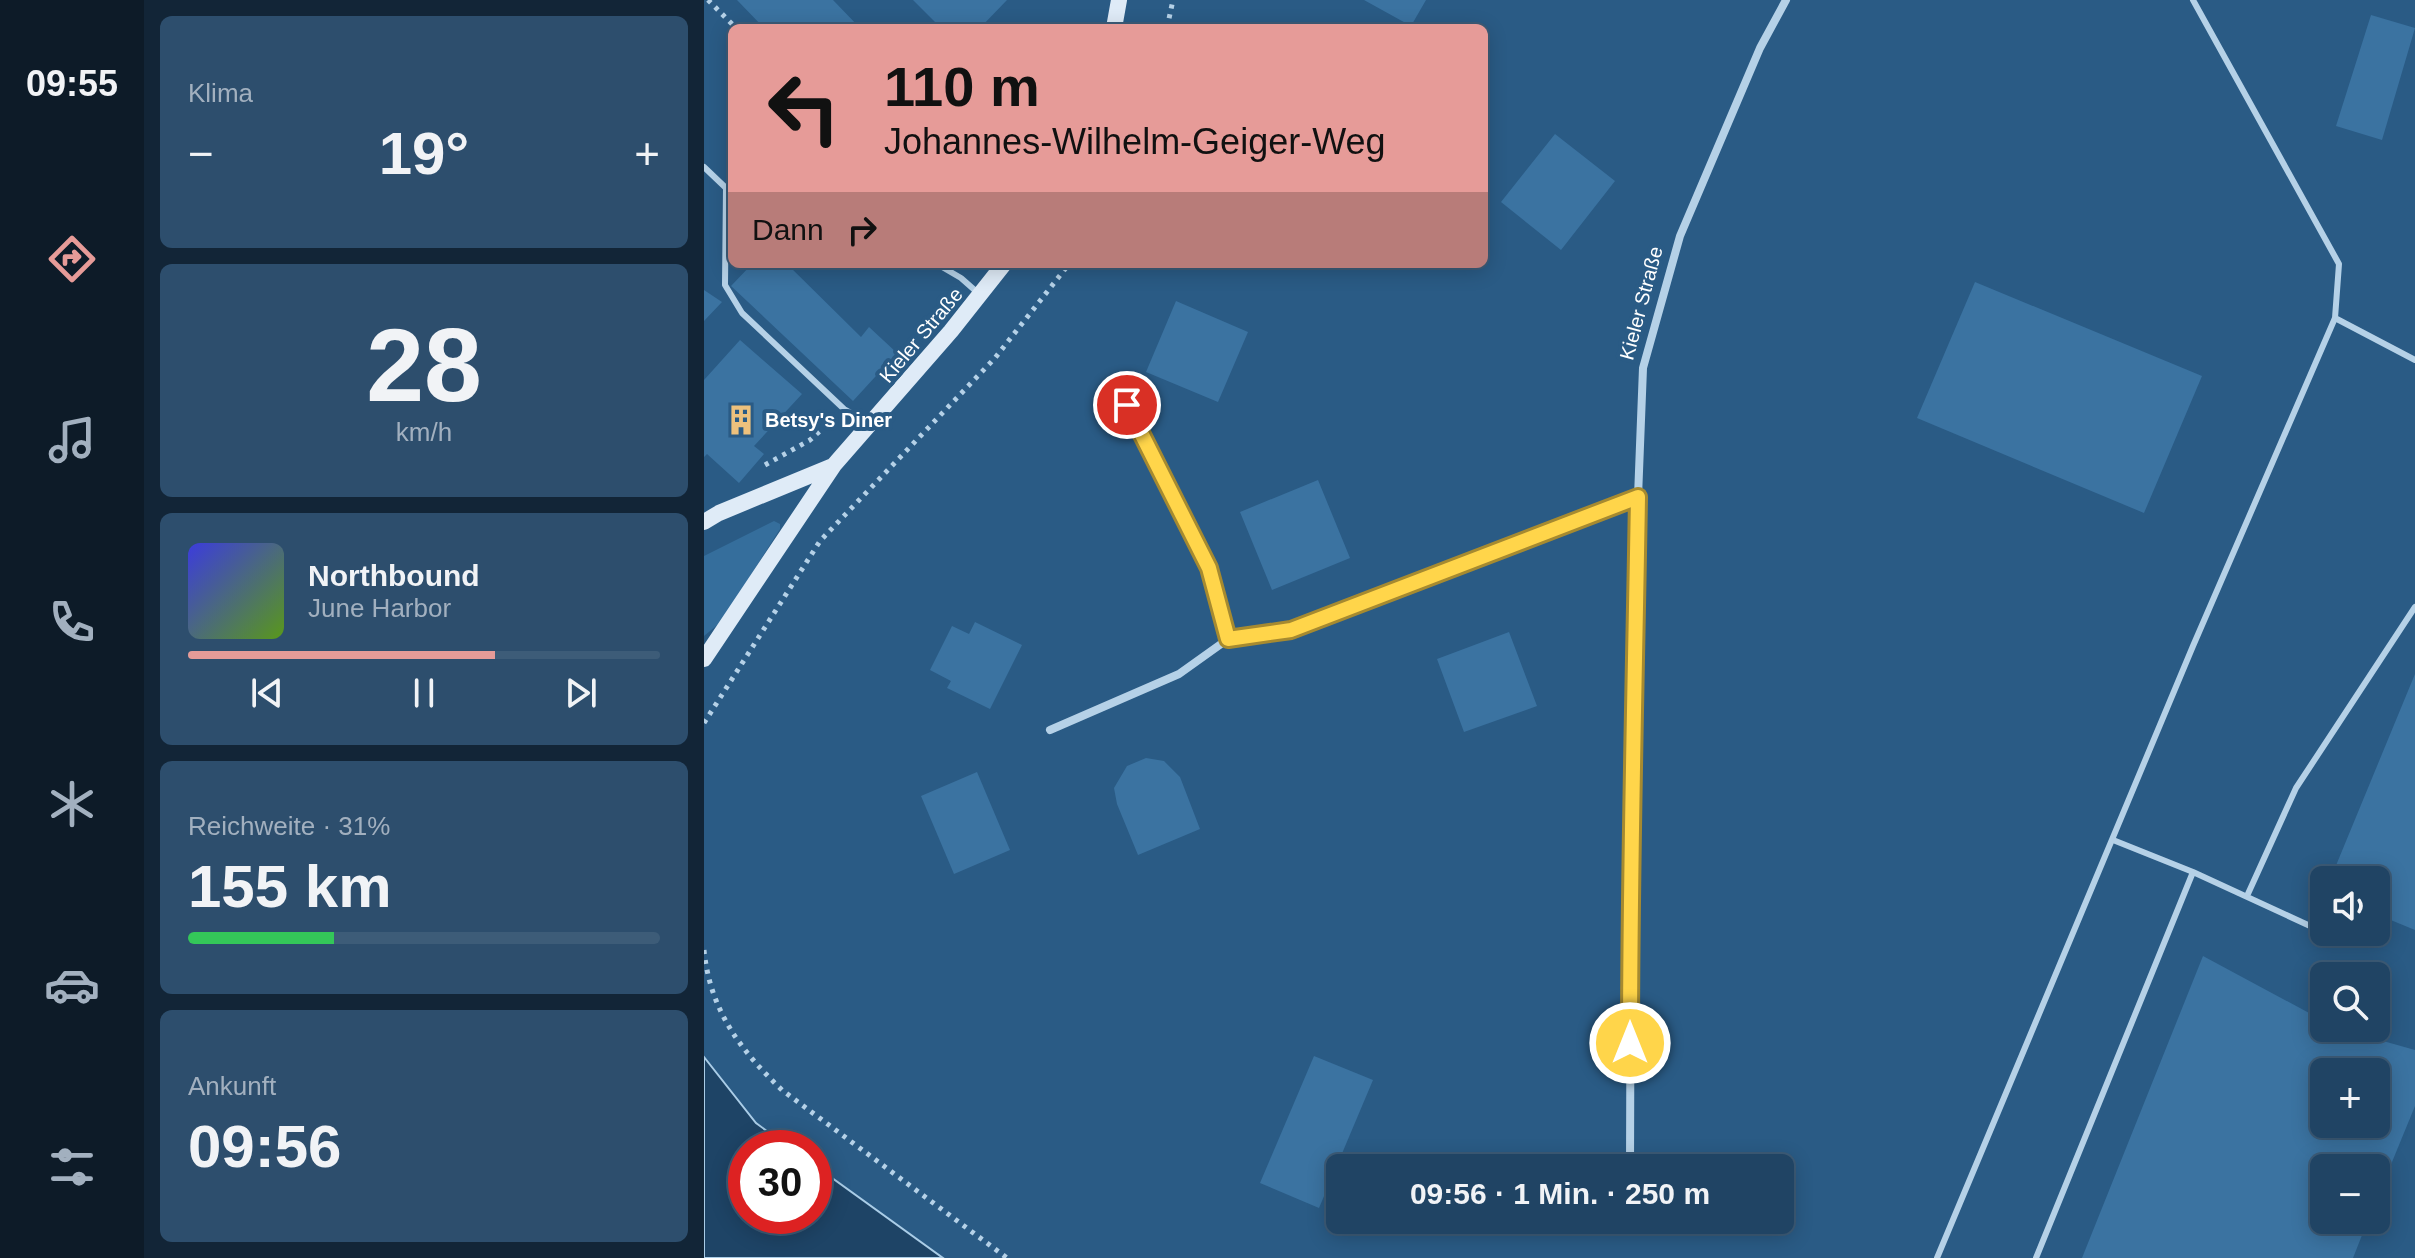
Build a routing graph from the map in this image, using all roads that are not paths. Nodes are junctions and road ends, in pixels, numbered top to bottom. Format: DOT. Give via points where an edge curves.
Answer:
graph roads {
  1 [pos="1119,0"];
  2 [pos="1786,0"];
  3 [pos="2193,0"];
  4 [pos="1115,24"];
  5 [pos="704,167"];
  6 [pos="728,187"];
  7 [pos="728,212"];
  8 [pos="944,268"];
  9 [pos="1001,268"];
  10 [pos="980,295"];
  11 [pos="2335,318"];
  12 [pos="2415,360"];
  13 [pos="1127,405"];
  14 [pos="870,424"];
  15 [pos="834,465"];
  16 [pos="1638,497"];
  17 [pos="704,522"];
  18 [pos="2415,607"];
  19 [pos="1228,639"];
  20 [pos="704,659"];
  21 [pos="1050,730"];
  22 [pos="2113,840"];
  23 [pos="2193,872"];
  24 [pos="2247,896"];
  25 [pos="2310,926"];
  26 [pos="1630,1154"];
  27 [pos="1937,1258"];
  28 [pos="2036,1258"];
  1 -- 4 [label="main road"];
  2 -- 16 [label="street, Kieler Straße" via="1760,48 1680,236 1643,368"];
  3 -- 11 [label="lane" via="2339,264"];
  5 -- 6 [label="lane"];
  7 -- 14 [label="lane" via="725,285 742,313 844,409"];
  8 -- 10 [label="lane"];
  9 -- 10 [label="main road, Kieler Straße"];
  10 -- 14 [label="main road, Kieler Straße"];
  11 -- 12 [label="lane"];
  11 -- 22 [label="lane"];
  13 -- 19 [label="street" via="1209,568"];
  14 -- 15 [label="main road, Kieler Straße"];
  15 -- 17 [label="main road, Kieler Straße"];
  15 -- 20 [label="main road, Kieler Straße"];
  16 -- 19 [label="street" via="1291,630"];
  16 -- 26 [label="street, Kieler Straße"];
  18 -- 24 [label="lane" via="2296,788"];
  19 -- 21 [label="street" via="1179,674"];
  22 -- 23 [label="lane"];
  22 -- 27 [label="lane"];
  23 -- 24 [label="lane"];
  23 -- 28 [label="lane"];
  24 -- 25 [label="lane"];
}
